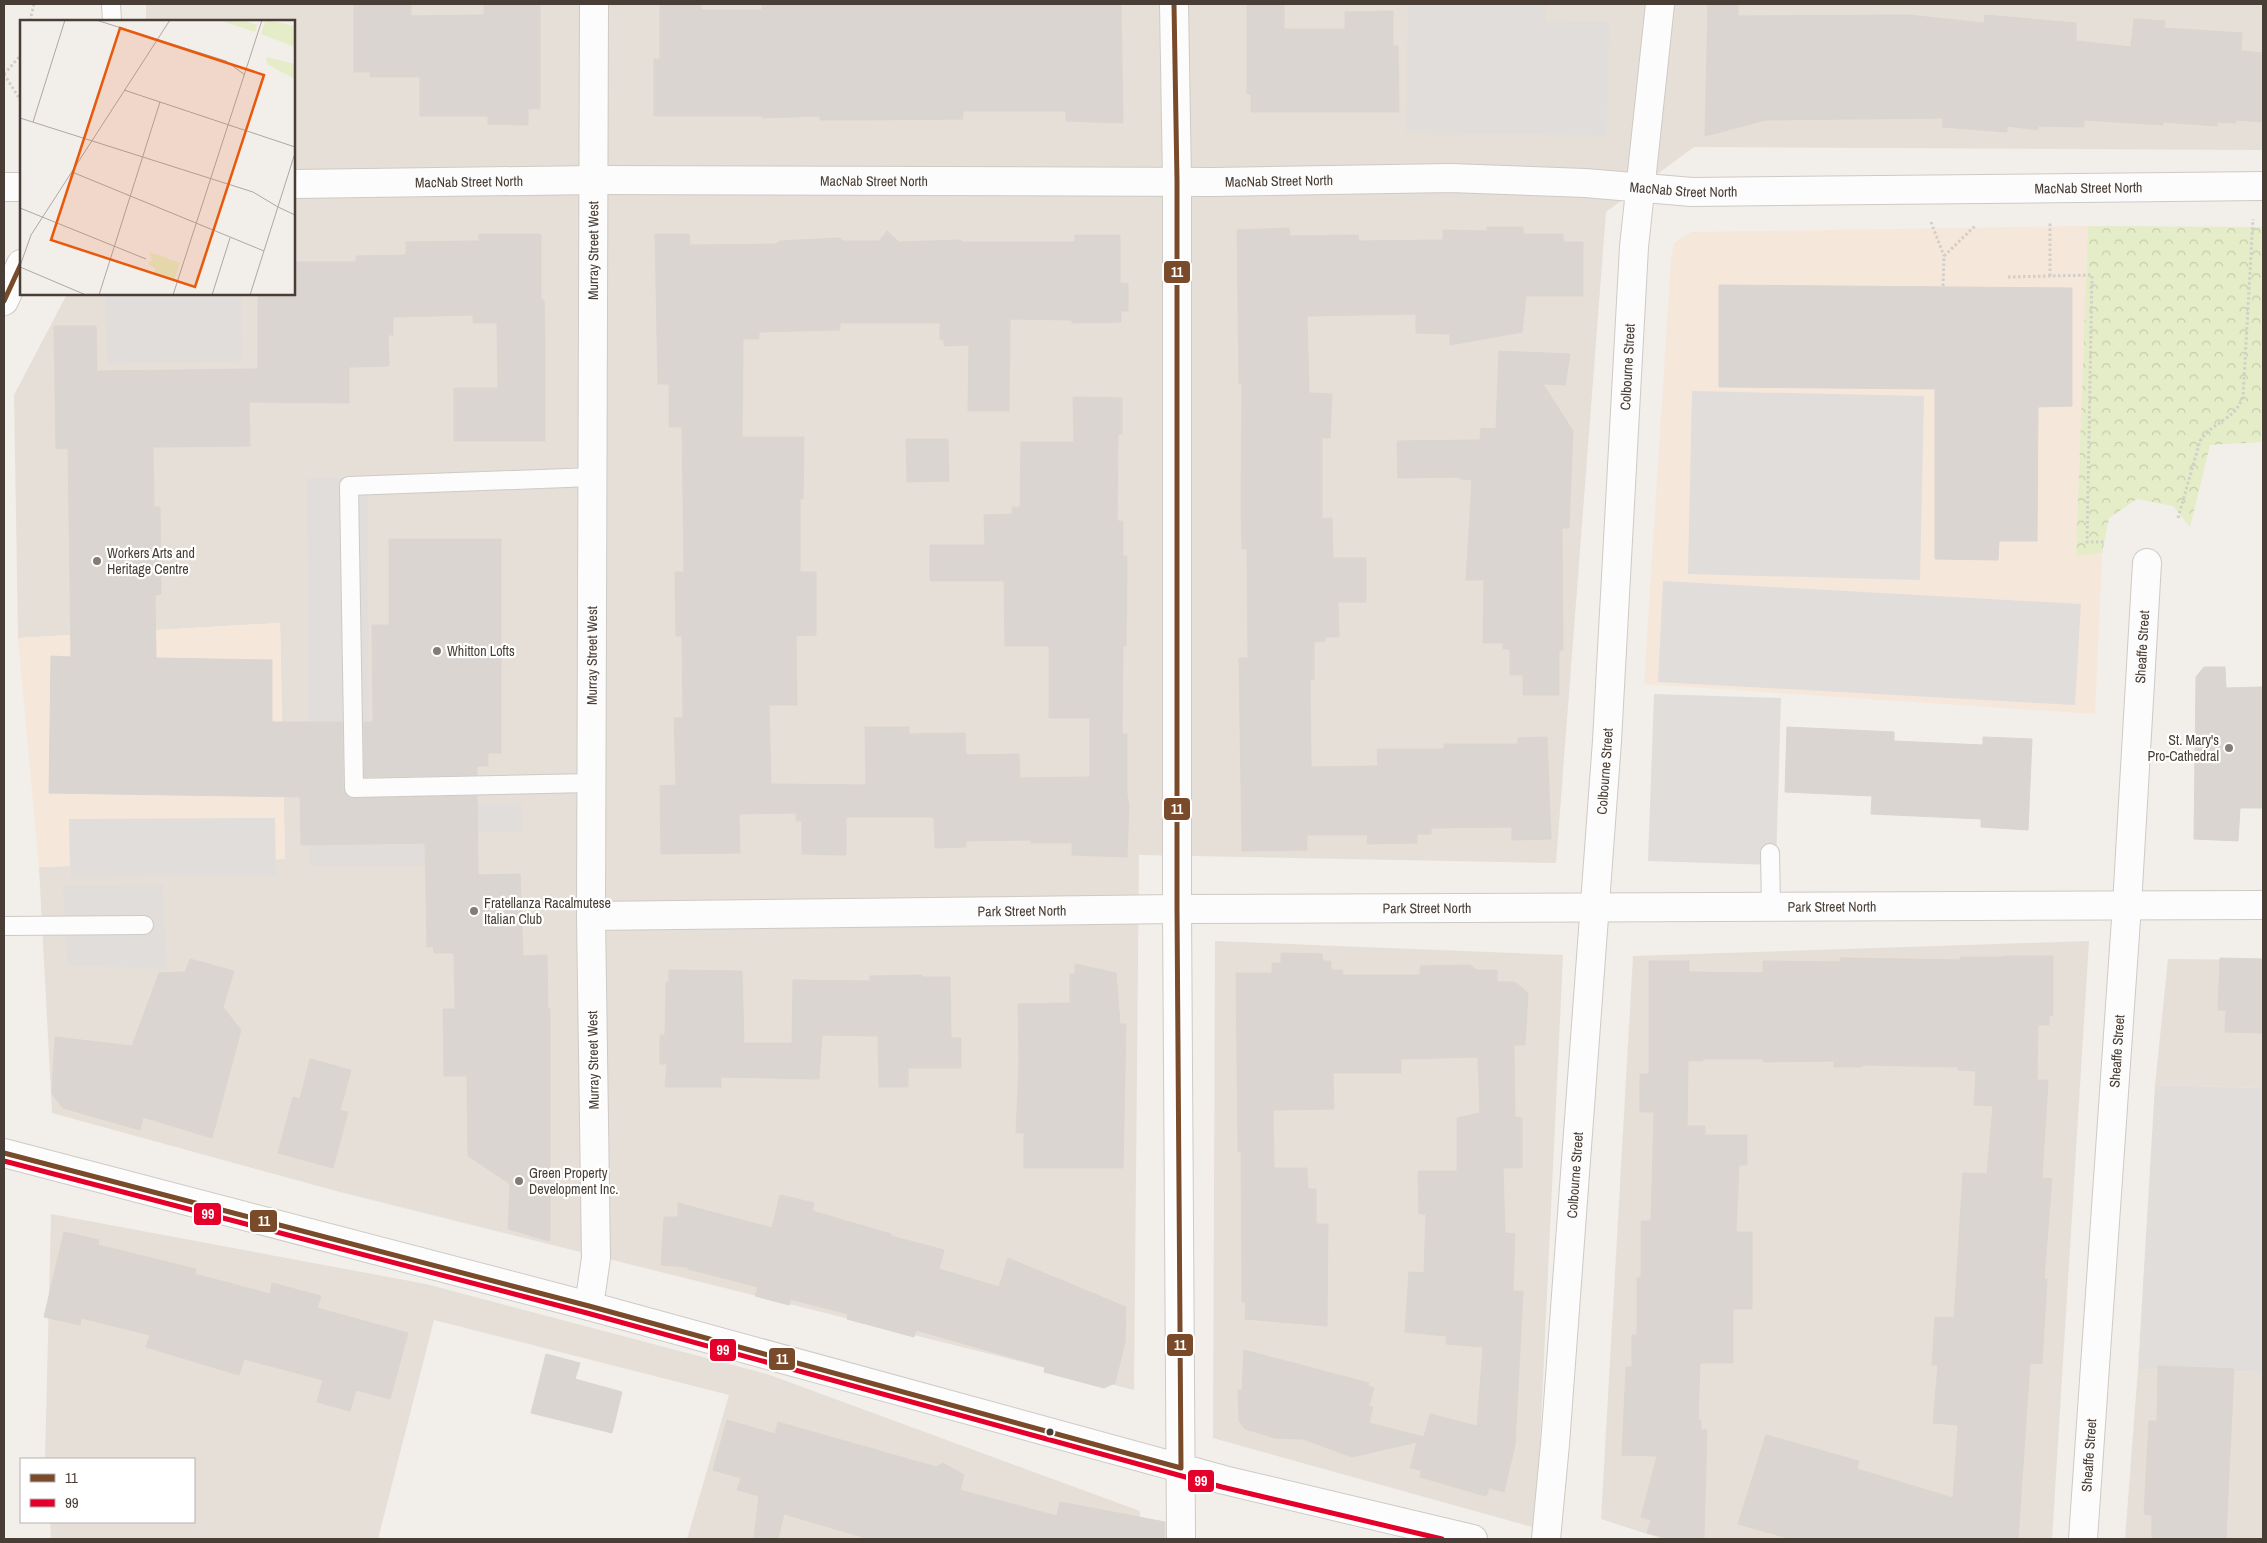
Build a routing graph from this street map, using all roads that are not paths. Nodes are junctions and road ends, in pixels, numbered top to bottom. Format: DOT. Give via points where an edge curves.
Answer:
graph roads {
  1 [pos="112,4"];
  2 [pos="594,4"];
  3 [pos="1174,4"];
  4 [pos="1660,4"];
  5 [pos="112,20"];
  6 [pos="594,180"];
  7 [pos="1177,181"];
  8 [pos="295,184"];
  9 [pos="2259,186"];
  10 [pos="4,187"];
  11 [pos="20,187"];
  12 [pos="1640,187"];
  13 [pos="20,266"];
  14 [pos="4,301"];
  15 [pos="593,477"];
  16 [pos="2146,563"];
  17 [pos="592,783"];
  18 [pos="1770,853"];
  19 [pos="2127,905"];
  20 [pos="2263,905"];
  21 [pos="1771,907"];
  22 [pos="1594,908"];
  23 [pos="1177,909"];
  24 [pos="592,916"];
  25 [pos="4,926"];
  26 [pos="144,926"];
  27 [pos="4,1153"];
  28 [pos="589,1306"];
  29 [pos="1182,1468"];
  30 [pos="1181,1539"];
  31 [pos="1473,1539"];
  32 [pos="1546,1539"];
  33 [pos="2083,1539"];
  1 -- 5 [label="lane"];
  2 -- 6 [label="street, Murray Street West"];
  3 -- 7 [label="street"];
  4 -- 12 [label="street, Colbourne Street"];
  6 -- 7 [label="street, MacNab Street North"];
  6 -- 8 [label="street, MacNab Street North"];
  6 -- 15 [label="street, Murray Street West"];
  7 -- 12 [label="street, MacNab Street North" via="1450,178"];
  7 -- 23 [label="street"];
  9 -- 12 [label="street, MacNab Street North" via="1692,192"];
  10 -- 11 [label="street"];
  12 -- 22 [label="street, Colbourne Street"];
  13 -- 14 [label="street"];
  15 -- 17 [label="street, Murray Street West"];
  15 -- 17 [label="lane" via="349,486 354,788"];
  16 -- 19 [label="street, Sheaffe Street"];
  17 -- 24 [label="street, Murray Street West"];
  18 -- 21 [label="lane"];
  19 -- 20 [label="street, Park Street North"];
  19 -- 21 [label="street, Park Street North"];
  19 -- 33 [label="street, Sheaffe Street"];
  21 -- 22 [label="street, Park Street North"];
  22 -- 23 [label="street, Park Street North"];
  22 -- 32 [label="street, Colbourne Street"];
  23 -- 24 [label="street, Park Street North"];
  23 -- 29 [label="street"];
  24 -- 28 [label="street, Murray Street West" via="596,1258"];
  25 -- 26 [label="lane"];
  27 -- 28 [label="street"];
  28 -- 29 [label="street"];
  29 -- 30 [label="street"];
  29 -- 31 [label="street"];
}
